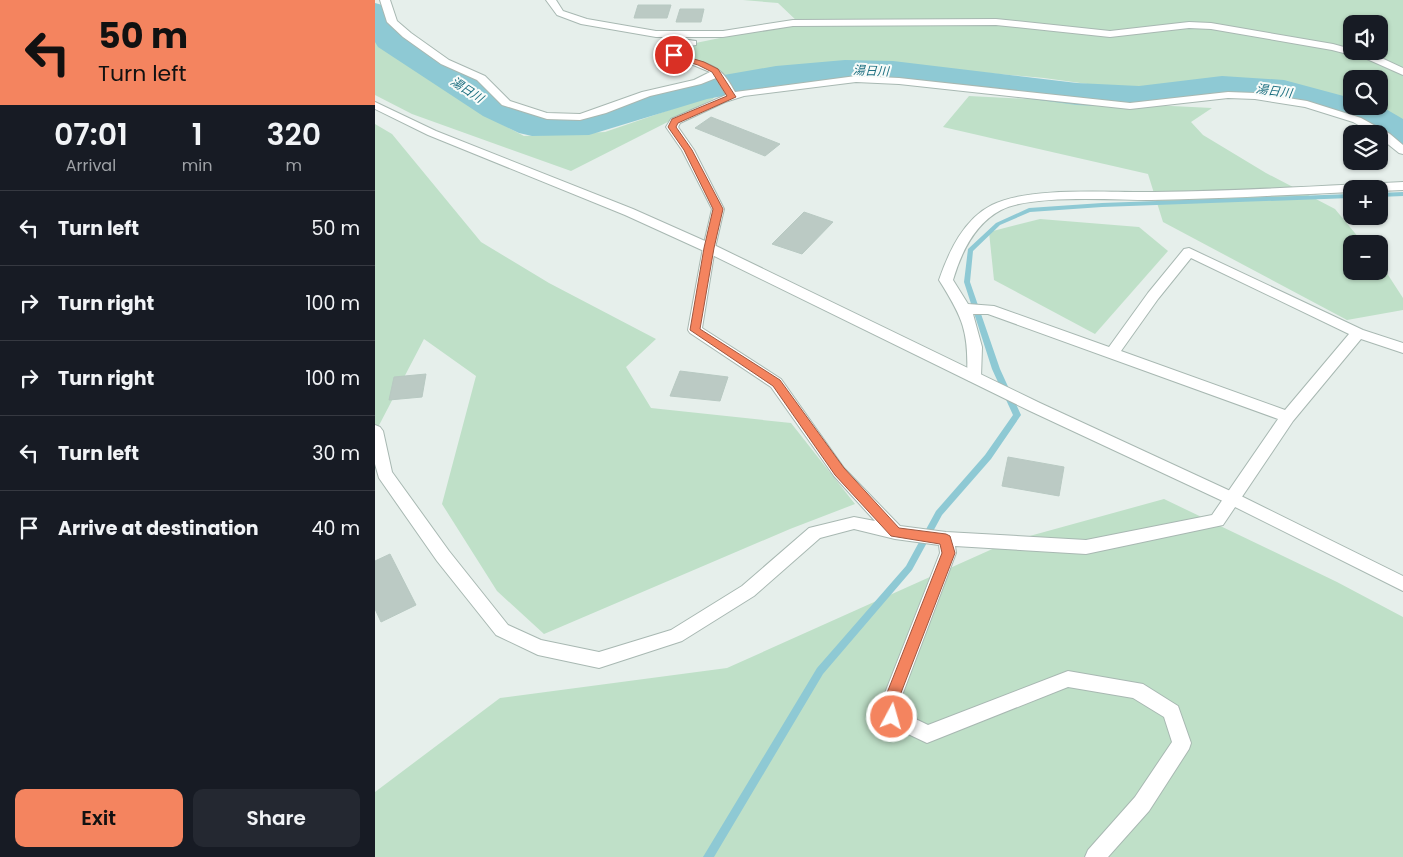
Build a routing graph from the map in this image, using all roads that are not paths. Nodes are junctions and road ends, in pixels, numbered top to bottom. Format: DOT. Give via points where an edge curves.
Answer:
graph roads {
  1 [pos="385,0"];
  2 [pos="551,0"];
  3 [pos="723,34"];
  4 [pos="1403,72"];
  5 [pos="717,73"];
  6 [pos="732,97"];
  7 [pos="375,105"];
  8 [pos="1403,150"];
  9 [pos="1403,186"];
  10 [pos="709,248"];
  11 [pos="964,309"];
  12 [pos="1358,333"];
  13 [pos="1403,348"];
  14 [pos="1112,354"];
  15 [pos="974,377"];
  16 [pos="1288,417"];
  17 [pos="375,431"];
  18 [pos="1233,499"];
  19 [pos="895,532"];
  20 [pos="946,539"];
  21 [pos="1403,584"];
  22 [pos="1095,857"];
  1 -- 5 [label="street" via="391,22 407,35 445,62 481,78 506,103 537,114 580,117"];
  2 -- 3 [label="street" via="560,14 585,22 656,34"];
  3 -- 4 [label="street" via="793,23 996,22 1110,34 1189,25 1211,26 1333,46 1371,57"];
  3 -- 5 [label="street" via="719,40 668,47 674,55 701,63"];
  5 -- 6 [label="street"];
  6 -- 8 [label="street" via="856,79 1131,106 1255,96 1307,104 1357,120"];
  6 -- 10 [label="street" via="675,121 672,127 688,150 718,209"];
  7 -- 10 [label="street" via="432,133 629,212"];
  9 -- 11 [label="street" via="1030,199 997,207 971,228 952,258 946,280"];
  10 -- 15 [label="street"];
  10 -- 19 [label="street" via="695,330 776,383 839,472"];
  11 -- 14 [label="street" via="989,309"];
  11 -- 15 [label="street" via="975,347"];
  12 -- 13 [label="street"];
  12 -- 14 [label="street" via="1189,252"];
  12 -- 16 [label="street"];
  14 -- 16 [label="street"];
  15 -- 18 [label="street"];
  16 -- 18 [label="street"];
  17 -- 19 [label="street" via="385,474 443,556 502,630 538,647 599,660 675,636 748,590 815,533 854,523"];
  18 -- 20 [label="street" via="1217,520 1086,547"];
  18 -- 21 [label="street"];
  19 -- 20 [label="street"];
  20 -- 22 [label="street" via="948,553 892,698 892,717 927,734 1068,679 1137,690 1171,712 1182,743 1142,804"];
}
